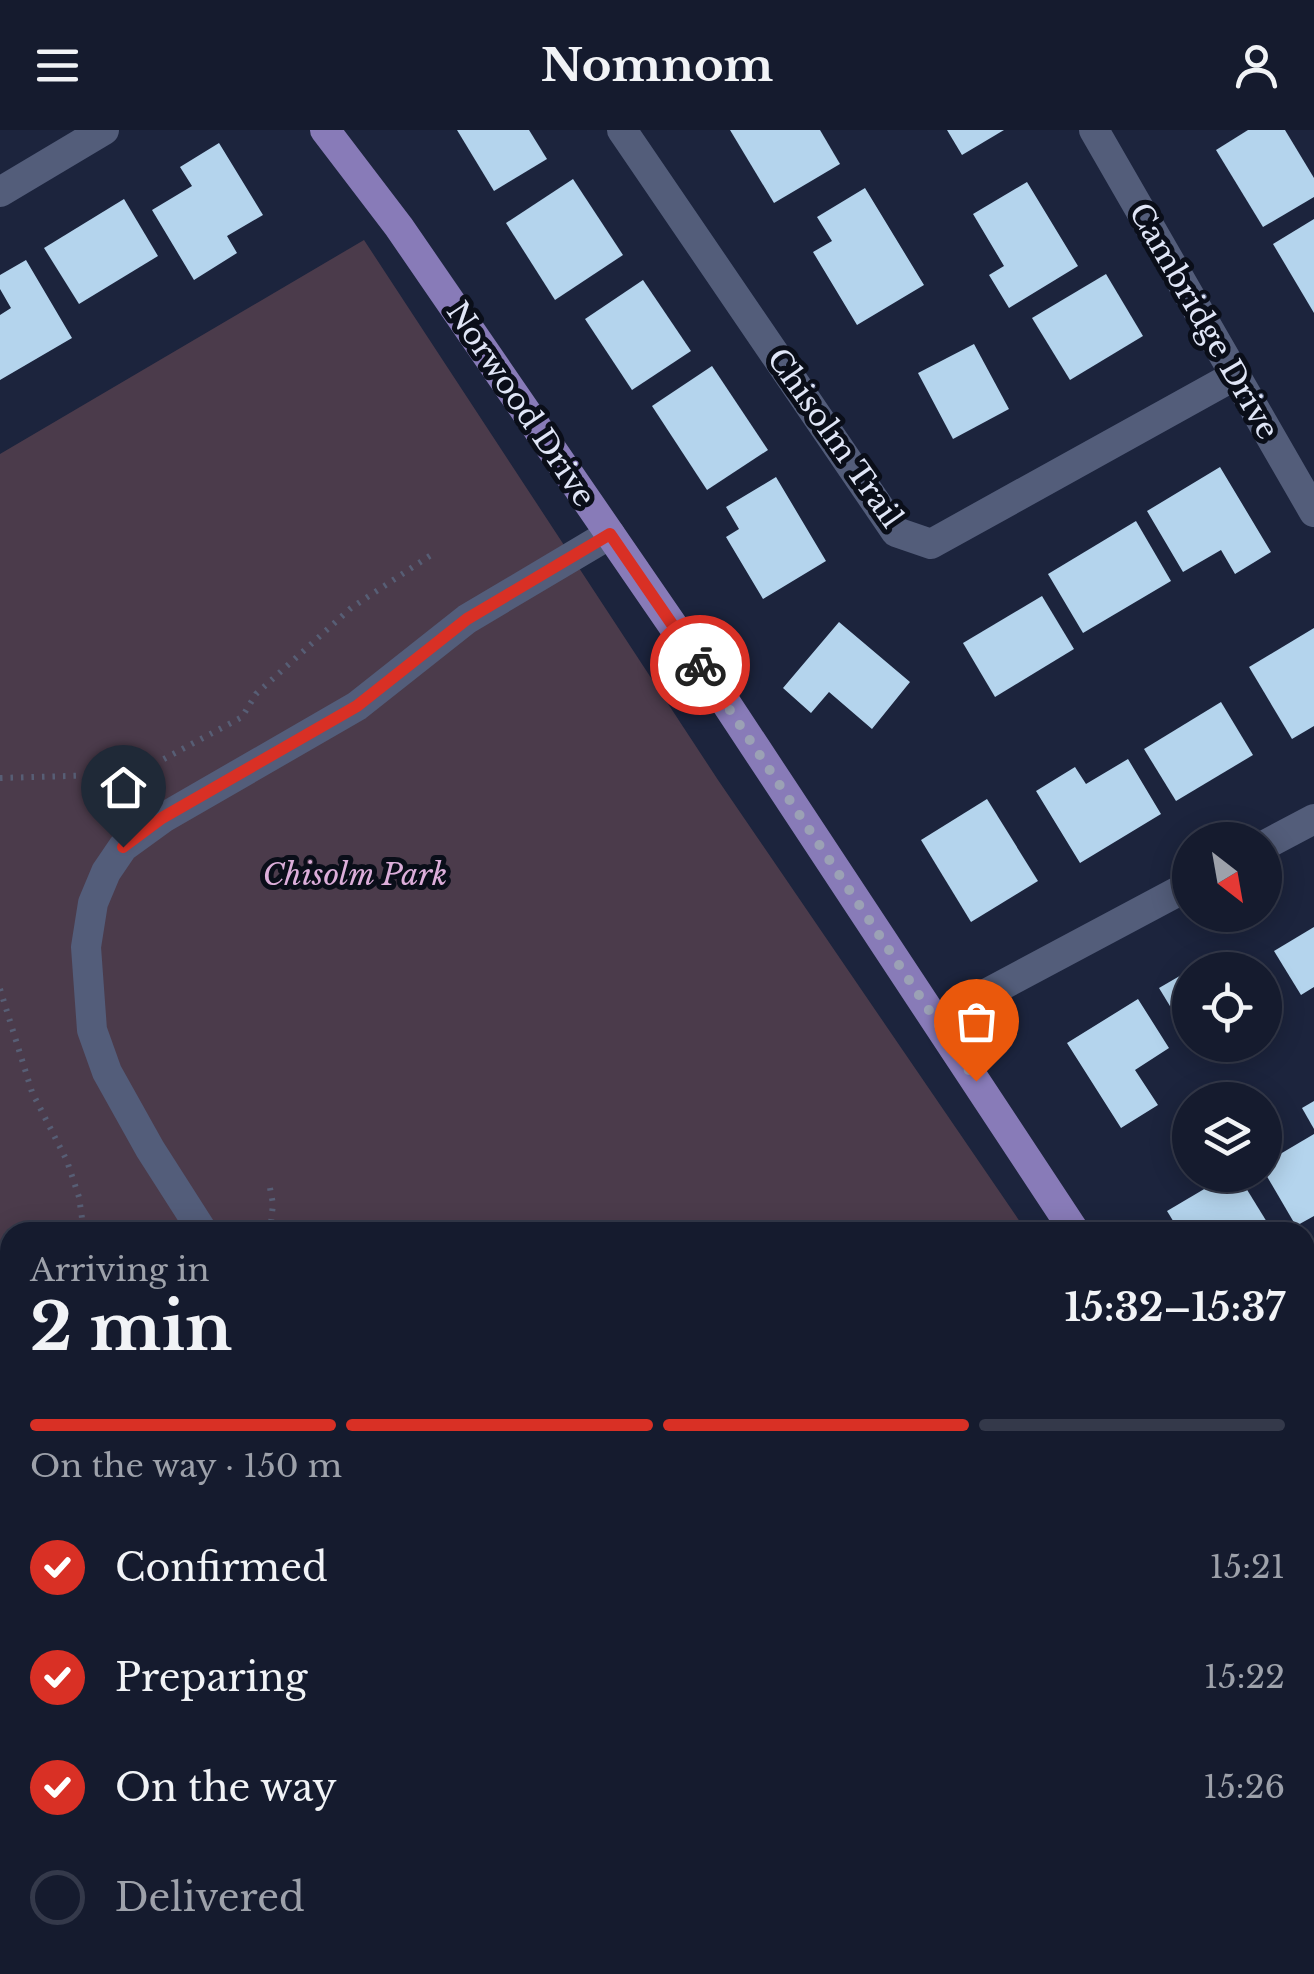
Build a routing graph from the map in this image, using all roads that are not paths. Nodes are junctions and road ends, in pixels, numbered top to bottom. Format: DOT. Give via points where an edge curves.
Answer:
graph roads {
  1 [pos="104,130"];
  2 [pos="325,130"];
  3 [pos="622,130"];
  4 [pos="1094,130"];
  5 [pos="0,192"];
  6 [pos="1234,376"];
  7 [pos="1314,512"];
  8 [pos="610,534"];
  9 [pos="1314,818"];
  10 [pos="1282,836"];
  11 [pos="1172,895"];
  12 [pos="936,1020"];
  13 [pos="197,1222"];
  14 [pos="1068,1222"];
  1 -- 5 [label="street"];
  2 -- 8 [label="main road, Norwood Drive" via="400,227"];
  3 -- 6 [label="street, Chisolm Trail" via="896,532 914,540 931,544"];
  4 -- 6 [label="street, Cambridge Drive"];
  6 -- 7 [label="street, Cambridge Drive"];
  8 -- 12 [label="main road, Norwood Drive"];
  8 -- 13 [label="street" via="467,619 357,706 162,818 123,847 106,872 86,947 92,1030 107,1072"];
  9 -- 10 [label="street"];
  11 -- 12 [label="street"];
  12 -- 14 [label="main road, Norwood Drive"];
}
